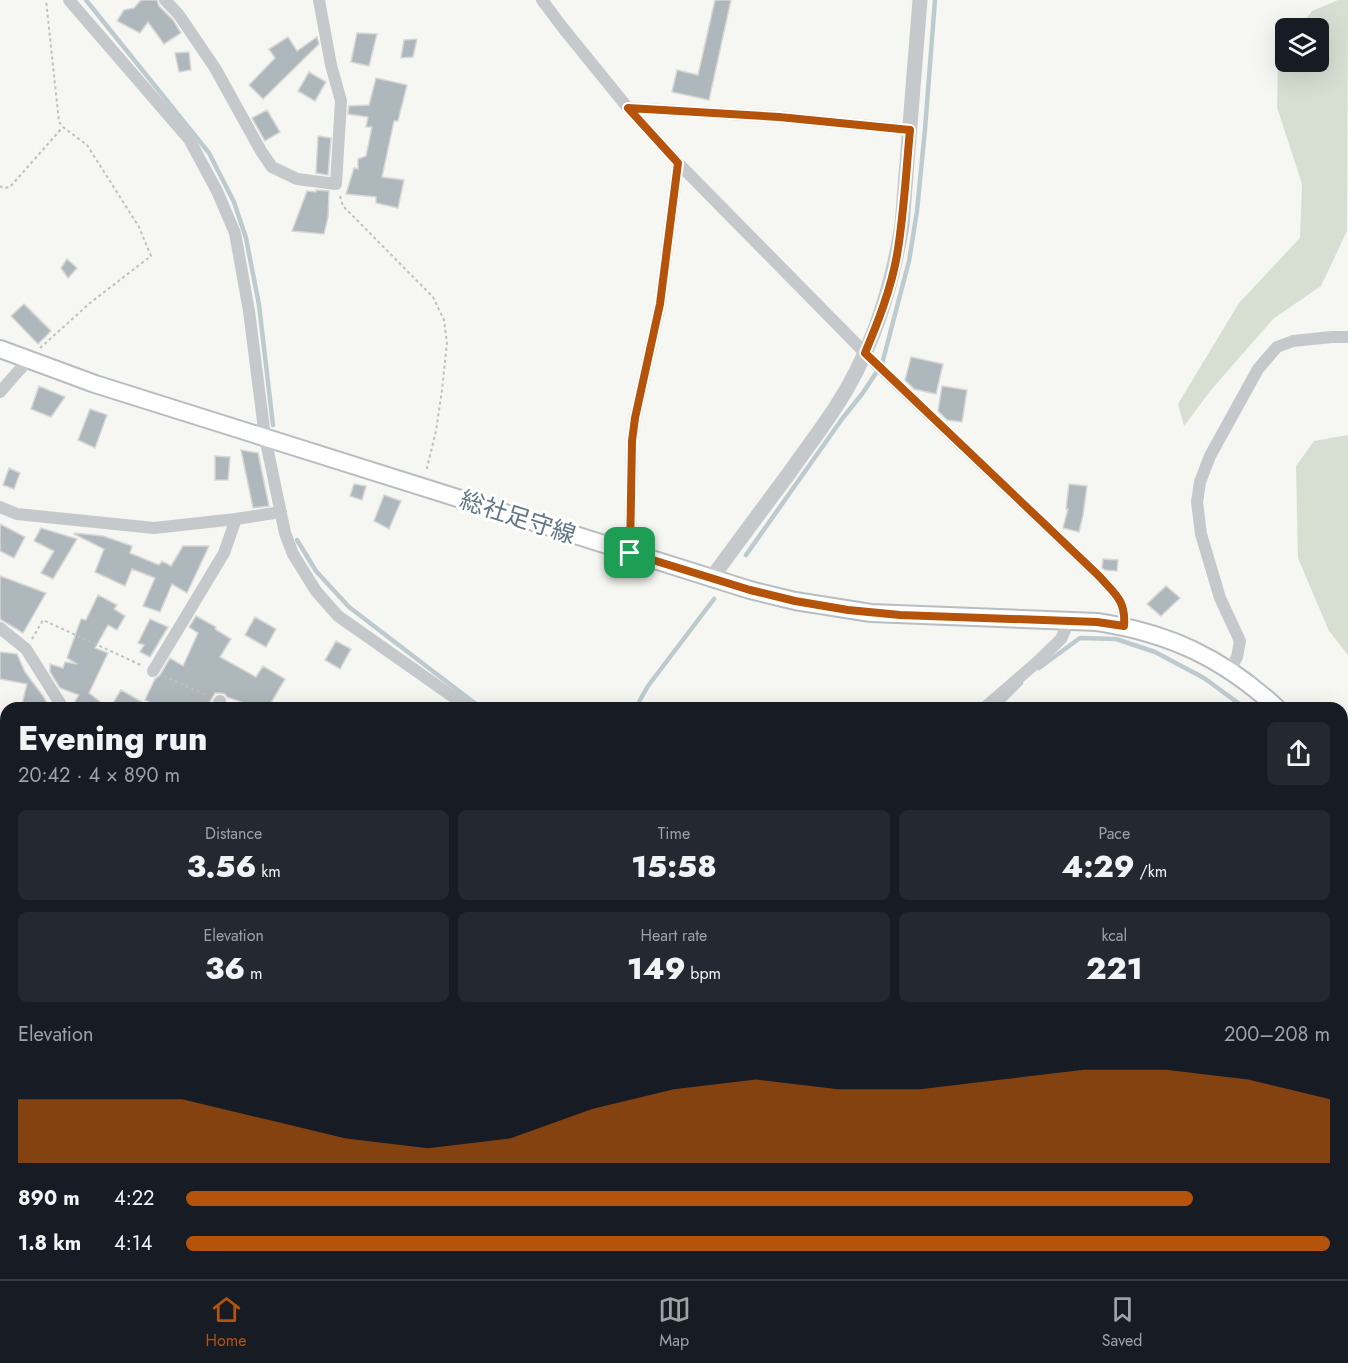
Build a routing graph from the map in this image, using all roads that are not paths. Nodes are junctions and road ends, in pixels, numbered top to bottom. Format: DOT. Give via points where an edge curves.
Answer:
graph roads {
  1 [pos="69,0"];
  2 [pos="165,0"];
  3 [pos="319,0"];
  4 [pos="542,0"];
  5 [pos="920,0"];
  6 [pos="628,108"];
  7 [pos="910,130"];
  8 [pos="678,163"];
  9 [pos="1348,337"];
  10 [pos="0,349"];
  11 [pos="865,353"];
  12 [pos="28,360"];
  13 [pos="0,392"];
  14 [pos="265,437"];
  15 [pos="0,507"];
  16 [pos="281,512"];
  17 [pos="236,519"];
  18 [pos="630,553"];
  19 [pos="711,579"];
  20 [pos="1069,621"];
  21 [pos="1124,626"];
  22 [pos="0,628"];
  23 [pos="1230,670"];
  24 [pos="153,671"];
  25 [pos="59,702"];
  26 [pos="460,702"];
  27 [pos="991,702"];
  28 [pos="1269,702"];
  1 -- 14 [label="street" via="189,139 217,191 235,233"];
  2 -- 3 [label="street" via="215,68 272,167 297,179 336,184 340,101"];
  4 -- 6 [label="street"];
  5 -- 7 [label="street"];
  6 -- 7 [label="street"];
  6 -- 8 [label="street"];
  7 -- 11 [label="street" via="896,258"];
  8 -- 11 [label="street"];
  8 -- 18 [label="street" via="660,304 632,441"];
  9 -- 23 [label="street" via="1293,341 1277,347 1258,369 1200,482 1197,502 1201,534 1220,598 1240,641"];
  10 -- 12 [label="main road, 総社足守線"];
  11 -- 19 [label="street" via="831,415"];
  11 -- 21 [label="street" via="1118,596"];
  12 -- 13 [label="street"];
  12 -- 14 [label="main road, 総社足守線"];
  14 -- 16 [label="street"];
  14 -- 18 [label="main road, 総社足守線"];
  15 -- 17 [label="street" via="17,514 154,528"];
  16 -- 17 [label="street"];
  16 -- 26 [label="street" via="293,554 316,591 338,616"];
  17 -- 24 [label="street" via="224,553"];
  18 -- 19 [label="main road, 総社足守線"];
  19 -- 20 [label="main road, 総社足守線" via="848,610"];
  20 -- 21 [label="main road, 総社足守線"];
  20 -- 27 [label="street" via="1061,639"];
  21 -- 23 [label="main road, 総社足守線" via="1188,647"];
  22 -- 25 [label="street" via="26,649"];
  23 -- 28 [label="main road, 総社足守線"];
}
